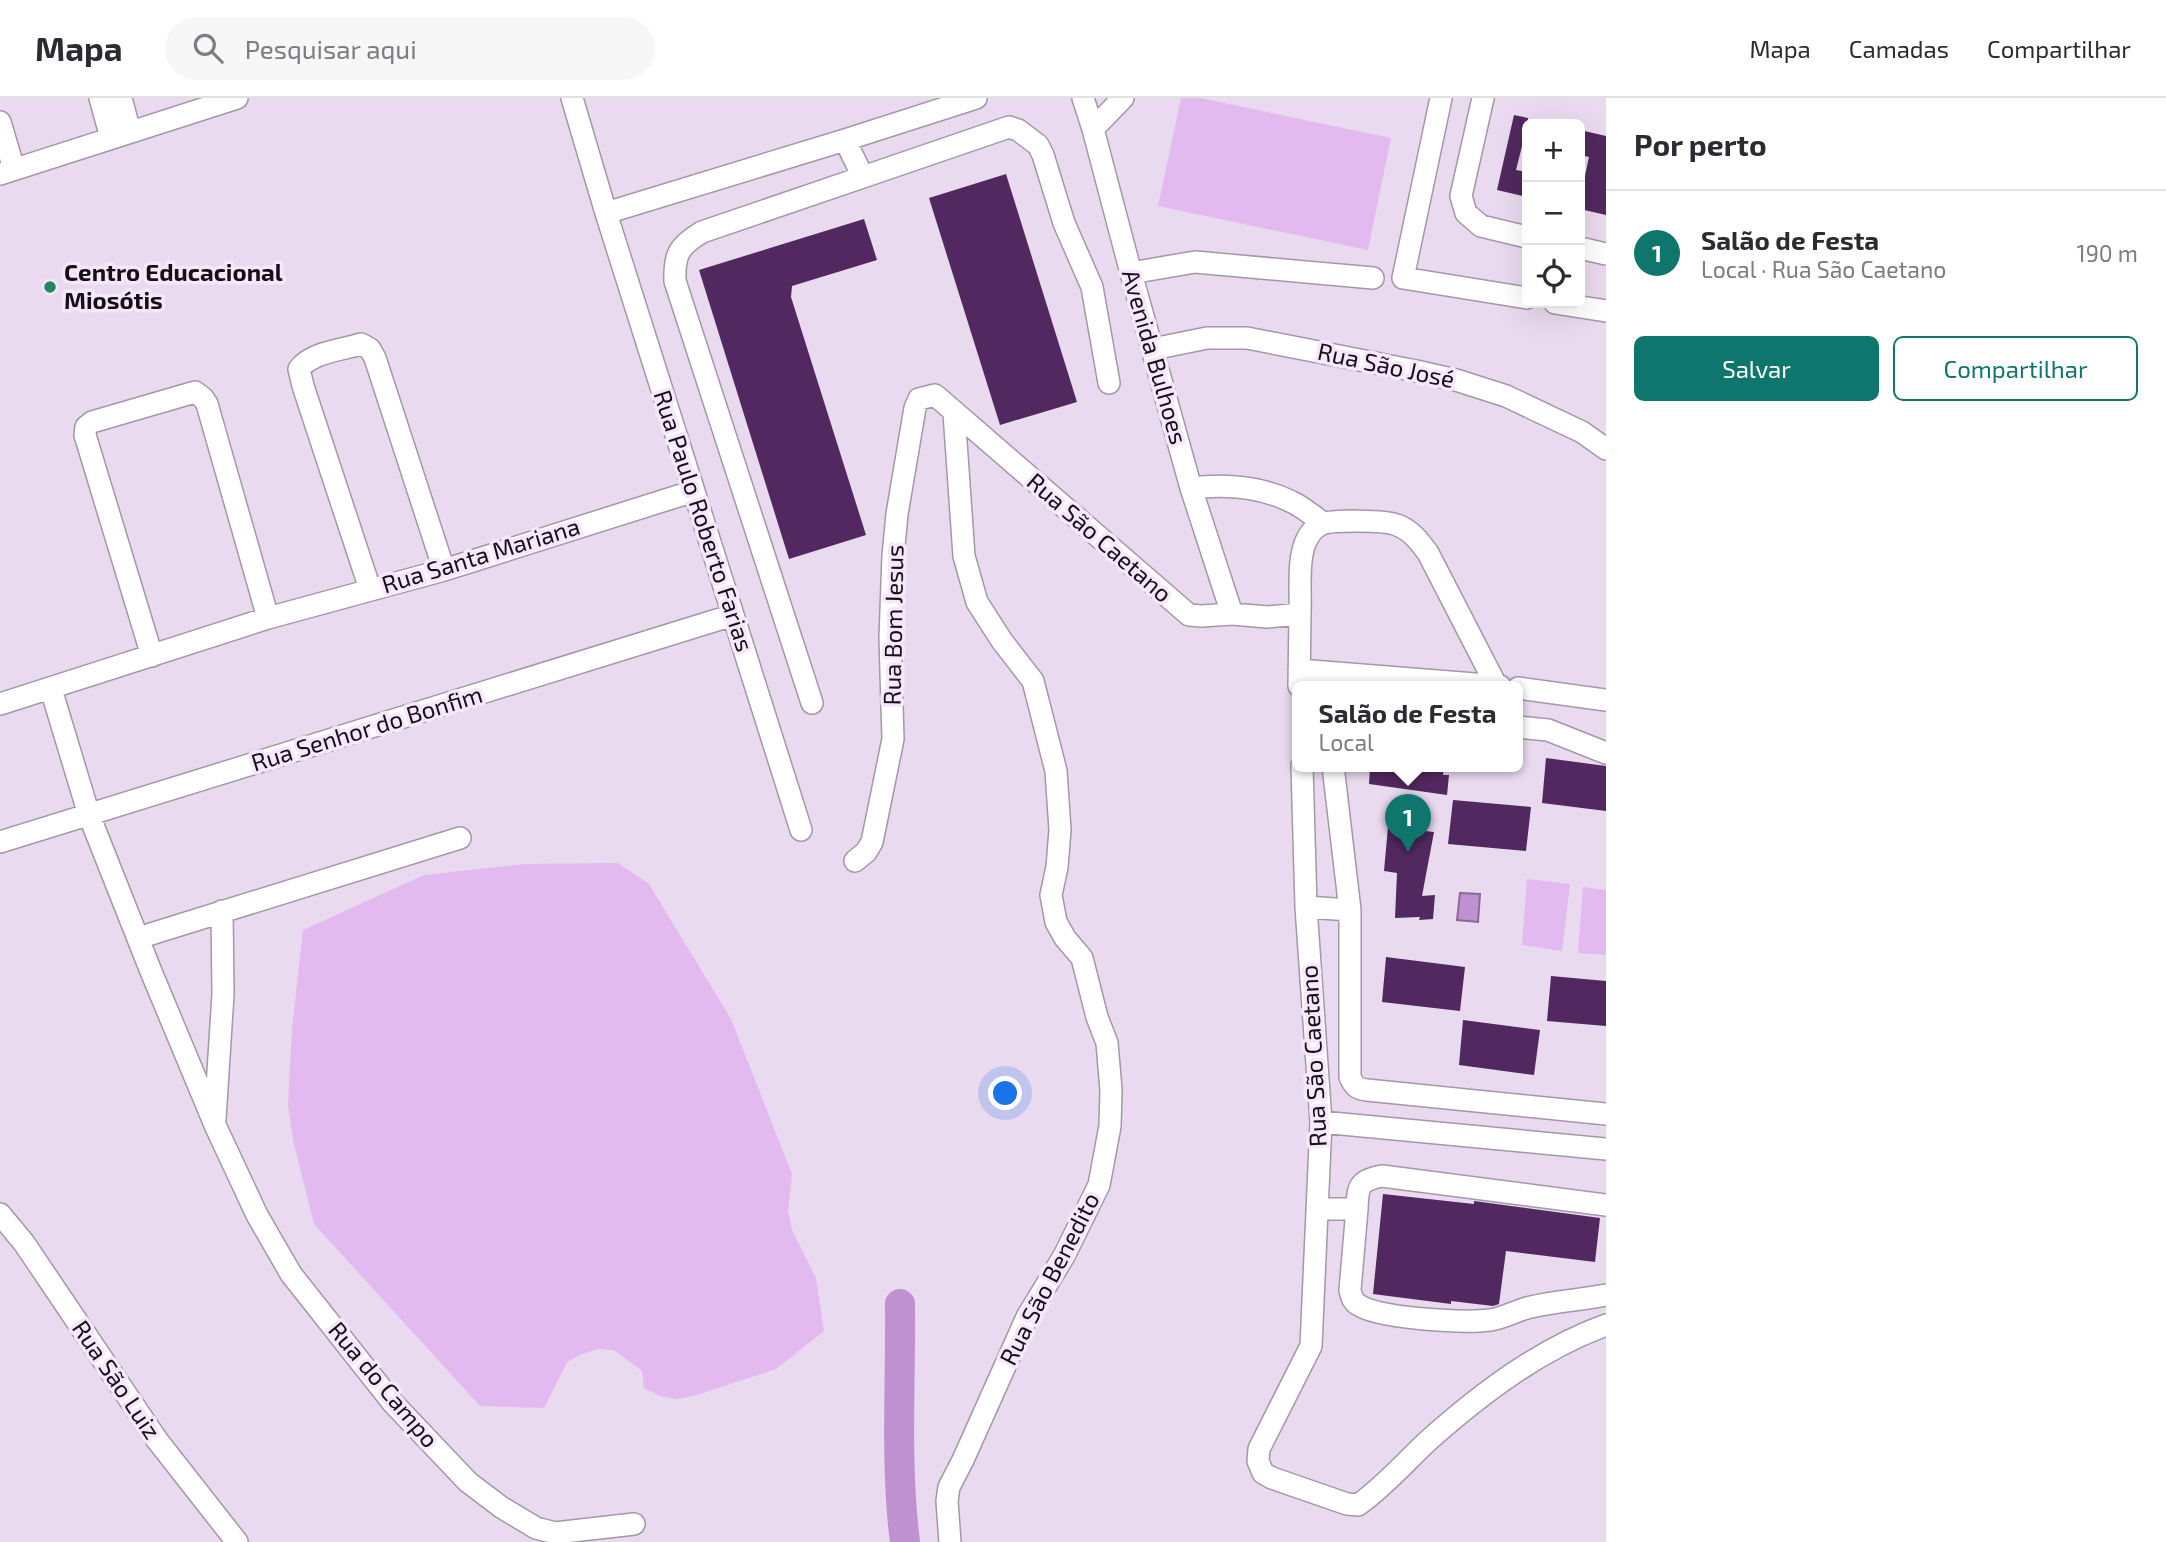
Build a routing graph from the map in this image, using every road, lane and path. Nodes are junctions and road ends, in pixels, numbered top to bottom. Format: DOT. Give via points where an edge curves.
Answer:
graph roads {
  1 [pos="100,98"];
  2 [pos="121,98"];
  3 [pos="237,98"];
  4 [pos="572,98"];
  5 [pos="976,98"];
  6 [pos="1083,98"];
  7 [pos="1124,98"];
  8 [pos="1483,98"];
  9 [pos="1437,99"];
  10 [pos="0,122"];
  11 [pos="1093,129"];
  12 [pos="121,135"];
  13 [pos="845,140"];
  14 [pos="7,172"];
  15 [pos="863,177"];
  16 [pos="606,213"];
  17 [pos="1522,236"];
  18 [pos="1585,249"];
  19 [pos="1606,254"];
  20 [pos="1131,273"];
  21 [pos="1373,278"];
  22 [pos="1522,297"];
  23 [pos="1585,308"];
  24 [pos="1606,311"];
  25 [pos="1153,349"];
  26 [pos="1109,383"];
  27 [pos="935,395"];
  28 [pos="954,413"];
  29 [pos="1606,449"];
  30 [pos="1191,488"];
  31 [pos="694,491"];
  32 [pos="1323,523"];
  33 [pos="444,570"];
  34 [pos="370,589"];
  35 [pos="1232,614"];
  36 [pos="1300,614"];
  37 [pos="733,615"];
  38 [pos="268,618"];
  39 [pos="152,656"];
  40 [pos="1299,678"];
  41 [pos="1374,681"];
  42 [pos="1495,681"];
  43 [pos="51,689"];
  44 [pos="1523,689"];
  45 [pos="1606,700"];
  46 [pos="812,703"];
  47 [pos="0,704"];
  48 [pos="1523,728"];
  49 [pos="1606,753"];
  50 [pos="1303,772"];
  51 [pos="1334,772"];
  52 [pos="89,815"];
  53 [pos="801,830"];
  54 [pos="460,838"];
  55 [pos="0,842"];
  56 [pos="855,861"];
  57 [pos="1315,908"];
  58 [pos="1350,910"];
  59 [pos="222,911"];
  60 [pos="138,938"];
  61 [pos="1606,1114"];
  62 [pos="1321,1122"];
  63 [pos="215,1125"];
  64 [pos="1606,1150"];
  65 [pos="1606,1205"];
  66 [pos="1317,1209"];
  67 [pos="1357,1209"];
  68 [pos="0,1214"];
  69 [pos="1606,1295"];
  70 [pos="1606,1325"];
  71 [pos="634,1524"];
  72 [pos="237,1542"];
  73 [pos="950,1542"];
  1 -- 12 [label="street"];
  2 -- 12 [label="street"];
  3 -- 12 [label="street"];
  4 -- 16 [label="street, Rua Paulo Roberto Farias"];
  5 -- 13 [label="street"];
  6 -- 11 [label="street, Avenida Bulhoes"];
  7 -- 11 [label="street"];
  8 -- 17 [label="street" via="1461,196 1466,213 1480,226"];
  9 -- 22 [label="street" via="1403,278"];
  10 -- 14 [label="street"];
  11 -- 20 [label="street, Avenida Bulhoes"];
  12 -- 14 [label="street"];
  13 -- 15 [label="street"];
  13 -- 16 [label="street"];
  15 -- 26 [label="street" via="1009,127 1038,145 1064,223 1093,287"];
  15 -- 46 [label="street" via="702,232 686,241 674,265 675,281"];
  16 -- 31 [label="street, Rua Paulo Roberto Farias"];
  18 -- 19 [label="street"];
  20 -- 21 [label="street" via="1195,262"];
  20 -- 25 [label="street, Avenida Bulhoes"];
  23 -- 24 [label="street"];
  25 -- 29 [label="street, Rua São José" via="1207,338 1247,338 1457,380 1506,396 1573,427"];
  25 -- 30 [label="street, Avenida Bulhoes"];
  27 -- 28 [label="street, Rua São Caetano"];
  27 -- 56 [label="street, Rua Bom Jesus" via="919,399 912,422 894,556 890,638 893,739 873,842"];
  28 -- 35 [label="street, Rua São Caetano" via="1189,615"];
  28 -- 73 [label="street, Rua São Benedito" via="964,556 976,602 1033,681 1056,771 1060,830 1051,895 1056,922 1082,958 1107,1043 1111,1090 1110,1126 1099,1185 1027,1317 949,1487"];
  30 -- 32 [label="street" via="1212,485 1267,493 1293,502"];
  30 -- 35 [label="street, Avenida Bulhoes"];
  31 -- 33 [label="street, Rua Santa Mariana"];
  31 -- 37 [label="street, Rua Paulo Roberto Farias"];
  32 -- 36 [label="street" via="1312,530 1302,553"];
  32 -- 42 [label="street" via="1378,521 1396,524 1415,535 1429,552"];
  33 -- 34 [label="street, Rua Santa Mariana"];
  33 -- 34 [label="street" via="375,358 361,344 314,358 299,369"];
  34 -- 38 [label="street, Rua Santa Mariana"];
  35 -- 36 [label="street, Rua São Caetano"];
  36 -- 40 [label="street"];
  37 -- 52 [label="street, Rua Senhor do Bonfim"];
  37 -- 53 [label="street, Rua Paulo Roberto Farias"];
  38 -- 39 [label="street, Rua Santa Mariana"];
  38 -- 39 [label="street" via="203,398 195,392 92,422 85,435"];
  39 -- 43 [label="street, Rua Santa Mariana"];
  40 -- 41 [label="street"];
  43 -- 47 [label="street, Rua Santa Mariana"];
  43 -- 52 [label="street, Rua do Campo"];
  44 -- 45 [label="street"];
  48 -- 49 [label="street" via="1548,730"];
  50 -- 57 [label="street, Rua São Caetano"];
  51 -- 58 [label="street"];
  52 -- 55 [label="street, Rua Senhor do Bonfim"];
  52 -- 60 [label="street, Rua do Campo"];
  54 -- 59 [label="street"];
  57 -- 58 [label="street"];
  57 -- 62 [label="street, Rua São Caetano"];
  58 -- 61 [label="street" via="1350,1077 1359,1089"];
  59 -- 60 [label="street"];
  59 -- 63 [label="street, Rua do Campo" via="223,994"];
  60 -- 63 [label="street, Rua do Campo"];
  62 -- 64 [label="street"];
  62 -- 66 [label="street, Rua São Caetano"];
  63 -- 71 [label="street, Rua do Campo" via="257,1216 291,1274 393,1404 468,1482 546,1532"];
  65 -- 67 [label="street" via="1382,1176 1361,1184"];
  66 -- 67 [label="street"];
  66 -- 70 [label="street, Rua São Caetano" via="1311,1346 1259,1449 1263,1473 1272,1478 1358,1505 1503,1380"];
  67 -- 69 [label="street" via="1350,1290 1352,1299 1367,1308 1403,1317 1468,1322 1494,1320 1550,1302"];
  68 -- 72 [label="street, Rua São Luiz" via="24,1242 156,1440"];
}
